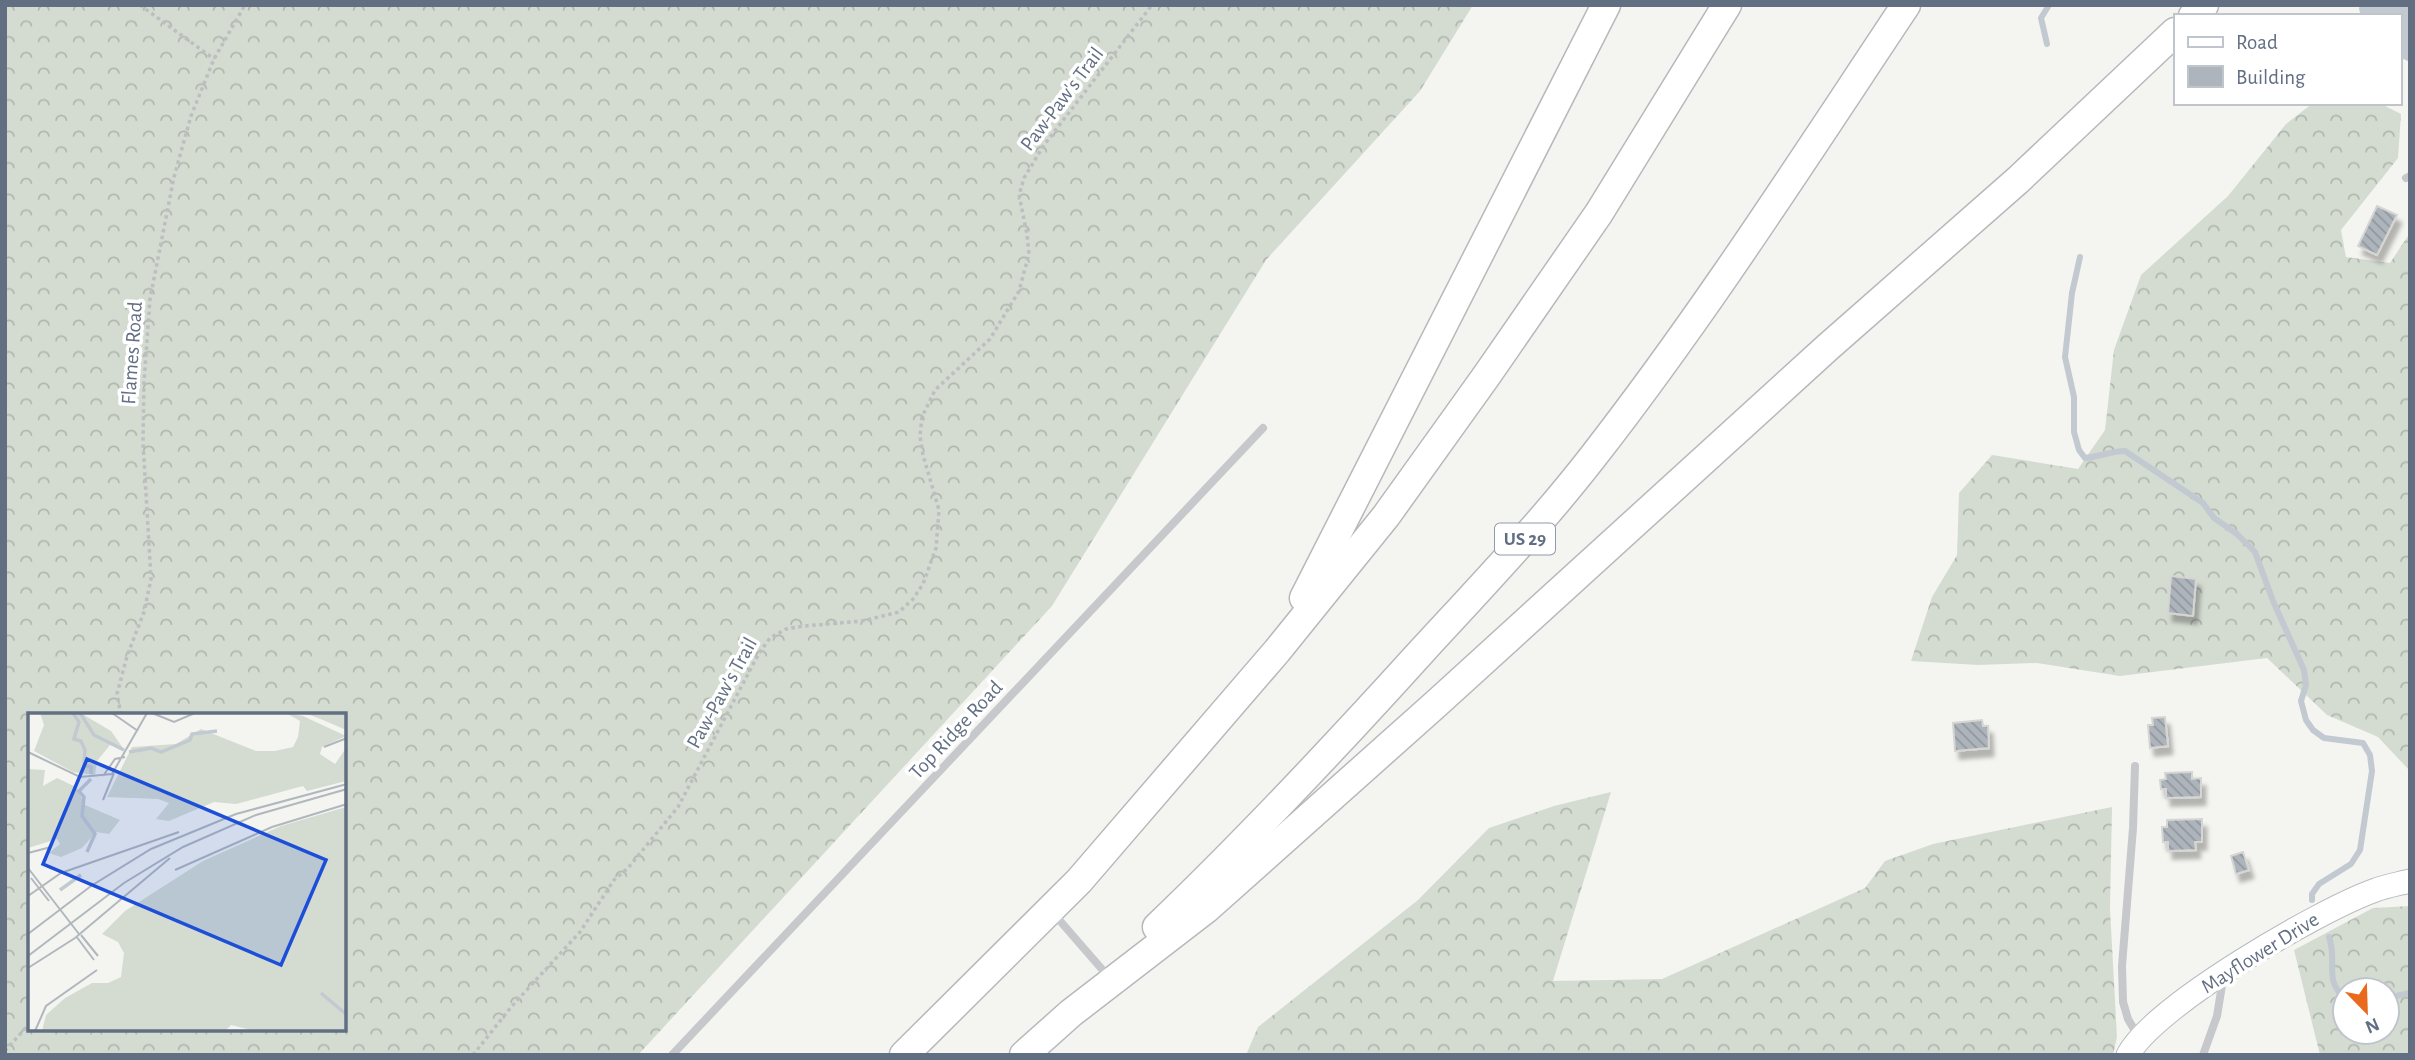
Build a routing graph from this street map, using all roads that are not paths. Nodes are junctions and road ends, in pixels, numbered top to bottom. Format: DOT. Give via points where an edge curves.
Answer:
graph roads {
  1 [pos="1606,5"];
  2 [pos="1727,5"];
  3 [pos="1906,5"];
  4 [pos="2174,33"];
  5 [pos="1263,428"];
  6 [pos="1277,651"];
  7 [pos="2135,766"];
  8 [pos="2410,881"];
  9 [pos="1050,910"];
  10 [pos="2224,973"];
  11 [pos="1107,975"];
  12 [pos="1071,1013"];
  13 [pos="2134,1047"];
  14 [pos="672,1055"];
  15 [pos="904,1055"];
  16 [pos="1024,1055"];
  17 [pos="2203,1055"];
  1 -- 6 [label="highway"];
  2 -- 6 [label="highway" via="1599,213 1487,375 1386,516"];
  3 -- 11 [label="highway, US 29" via="1706,304 1543,520 1330,753"];
  4 -- 12 [label="highway" via="2018,180 1226,891"];
  5 -- 14 [label="lane, Top Ridge Road"];
  6 -- 9 [label="highway"];
  7 -- 13 [label="lane" via="2122,966 2123,1002"];
  8 -- 10 [label="street, Mayflower Drive" via="2374,890 2311,920"];
  9 -- 11 [label="lane"];
  9 -- 15 [label="highway"];
  10 -- 13 [label="street, Mayflower Drive" via="2151,1027"];
  10 -- 17 [label="lane" via="2217,1016"];
  11 -- 12 [label="highway, US 29"];
  12 -- 16 [label="highway, US 29"];
}
